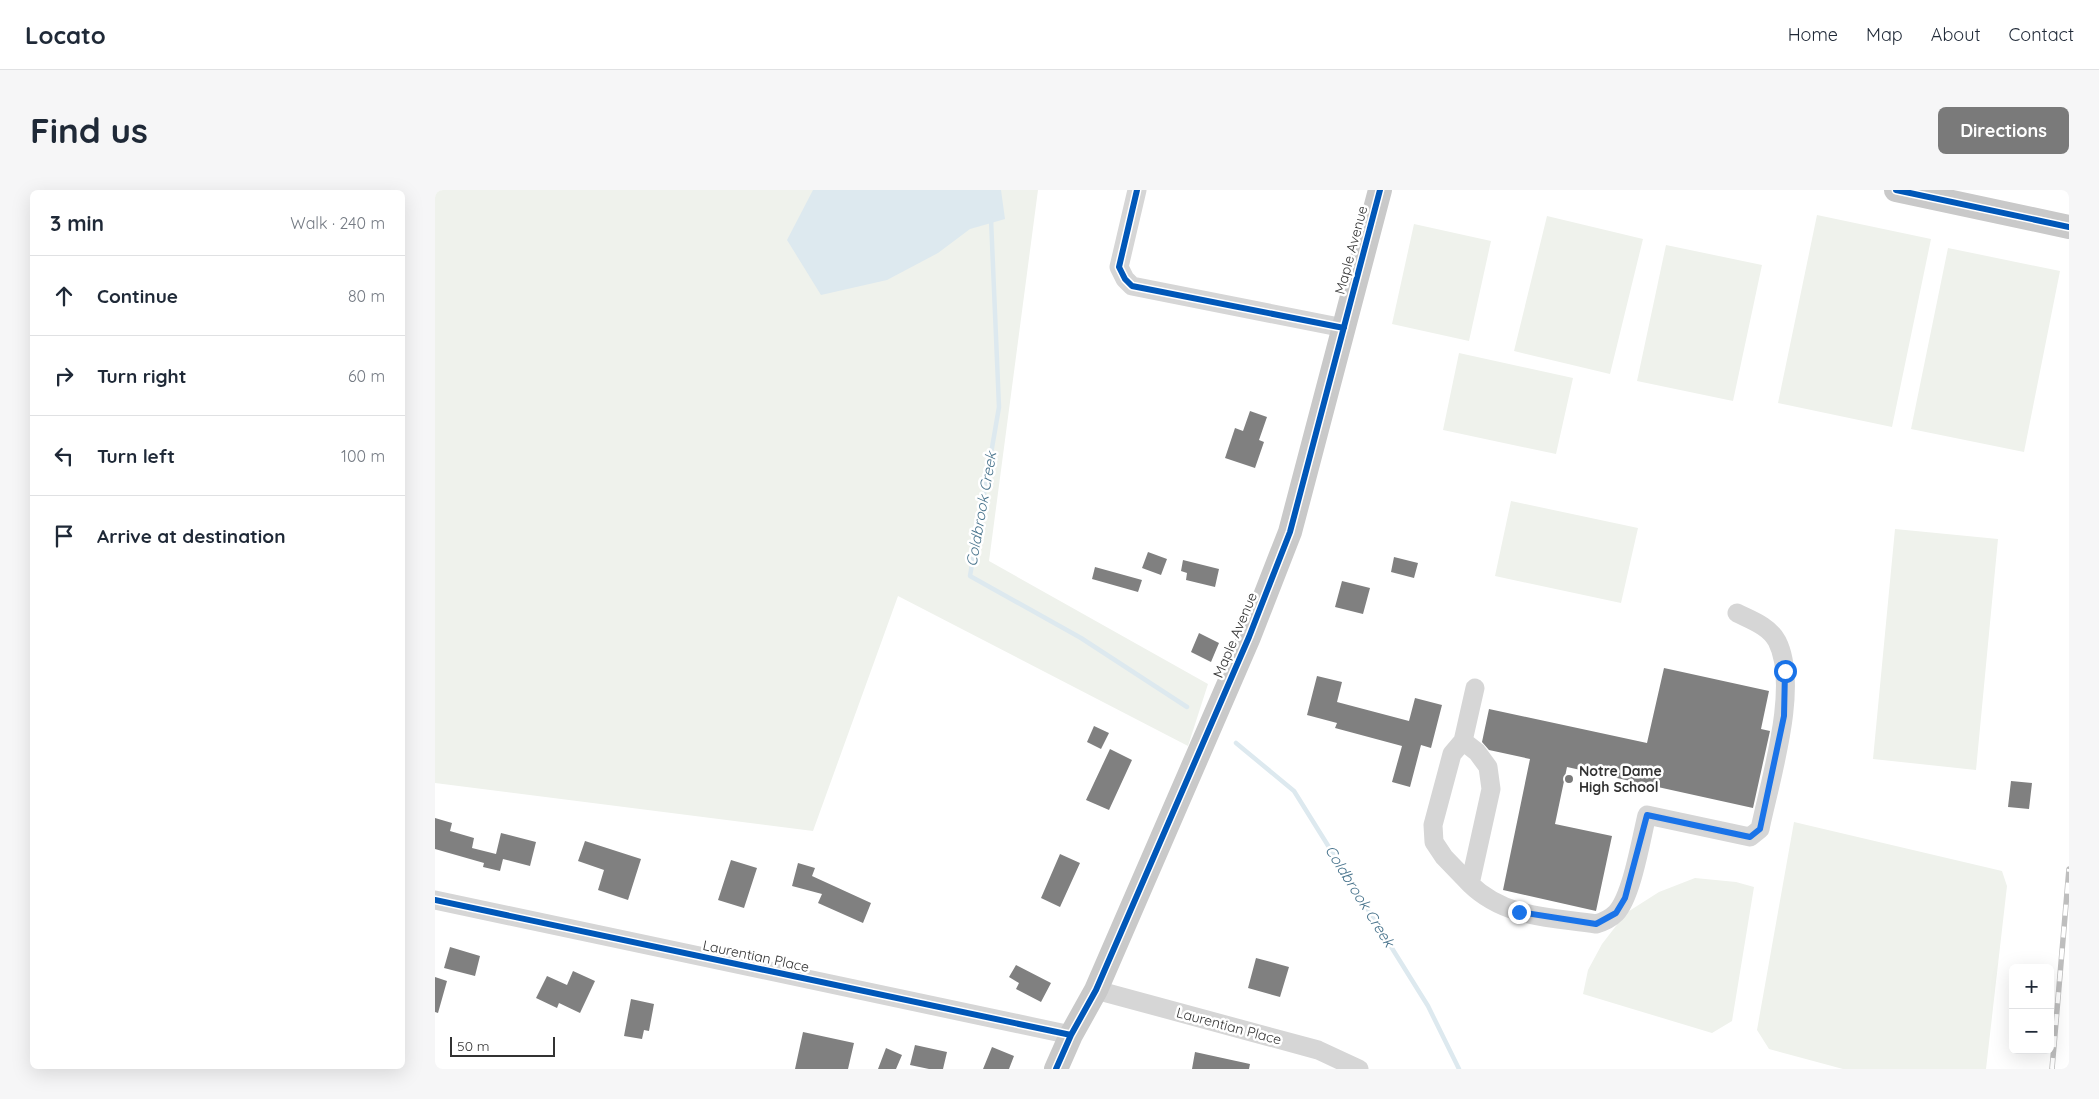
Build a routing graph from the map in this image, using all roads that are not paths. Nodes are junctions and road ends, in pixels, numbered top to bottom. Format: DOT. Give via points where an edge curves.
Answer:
graph roads {
  1 [pos="1137,190"];
  2 [pos="1896,190"];
  3 [pos="1374,191"];
  4 [pos="2069,227"];
  5 [pos="1344,328"];
  6 [pos="1737,613"];
  7 [pos="1475,688"];
  8 [pos="1463,740"];
  9 [pos="1470,884"];
  10 [pos="435,900"];
  11 [pos="1096,990"];
  12 [pos="1071,1035"];
  13 [pos="1057,1069"];
  14 [pos="1359,1069"];
  1 -- 5 [label="street" via="1119,267 1131,286"];
  2 -- 4 [label="main road"];
  3 -- 5 [label="main road, Maple Avenue"];
  5 -- 11 [label="main road, Maple Avenue" via="1290,532 1249,637"];
  6 -- 9 [label="street" via="1762,625 1776,640 1785,671 1784,716 1760,829 1750,837 1647,815 1625,898 1616,913 1596,924 1499,906"];
  7 -- 8 [label="street"];
  8 -- 9 [label="street" via="1488,767 1491,789"];
  8 -- 9 [label="street" via="1452,754 1433,825 1434,842"];
  10 -- 12 [label="street, Laurentian Place"];
  11 -- 12 [label="main road, Maple Avenue"];
  11 -- 14 [label="street, Laurentian Place" via="1318,1050"];
  12 -- 13 [label="main road, Maple Avenue"];
}
